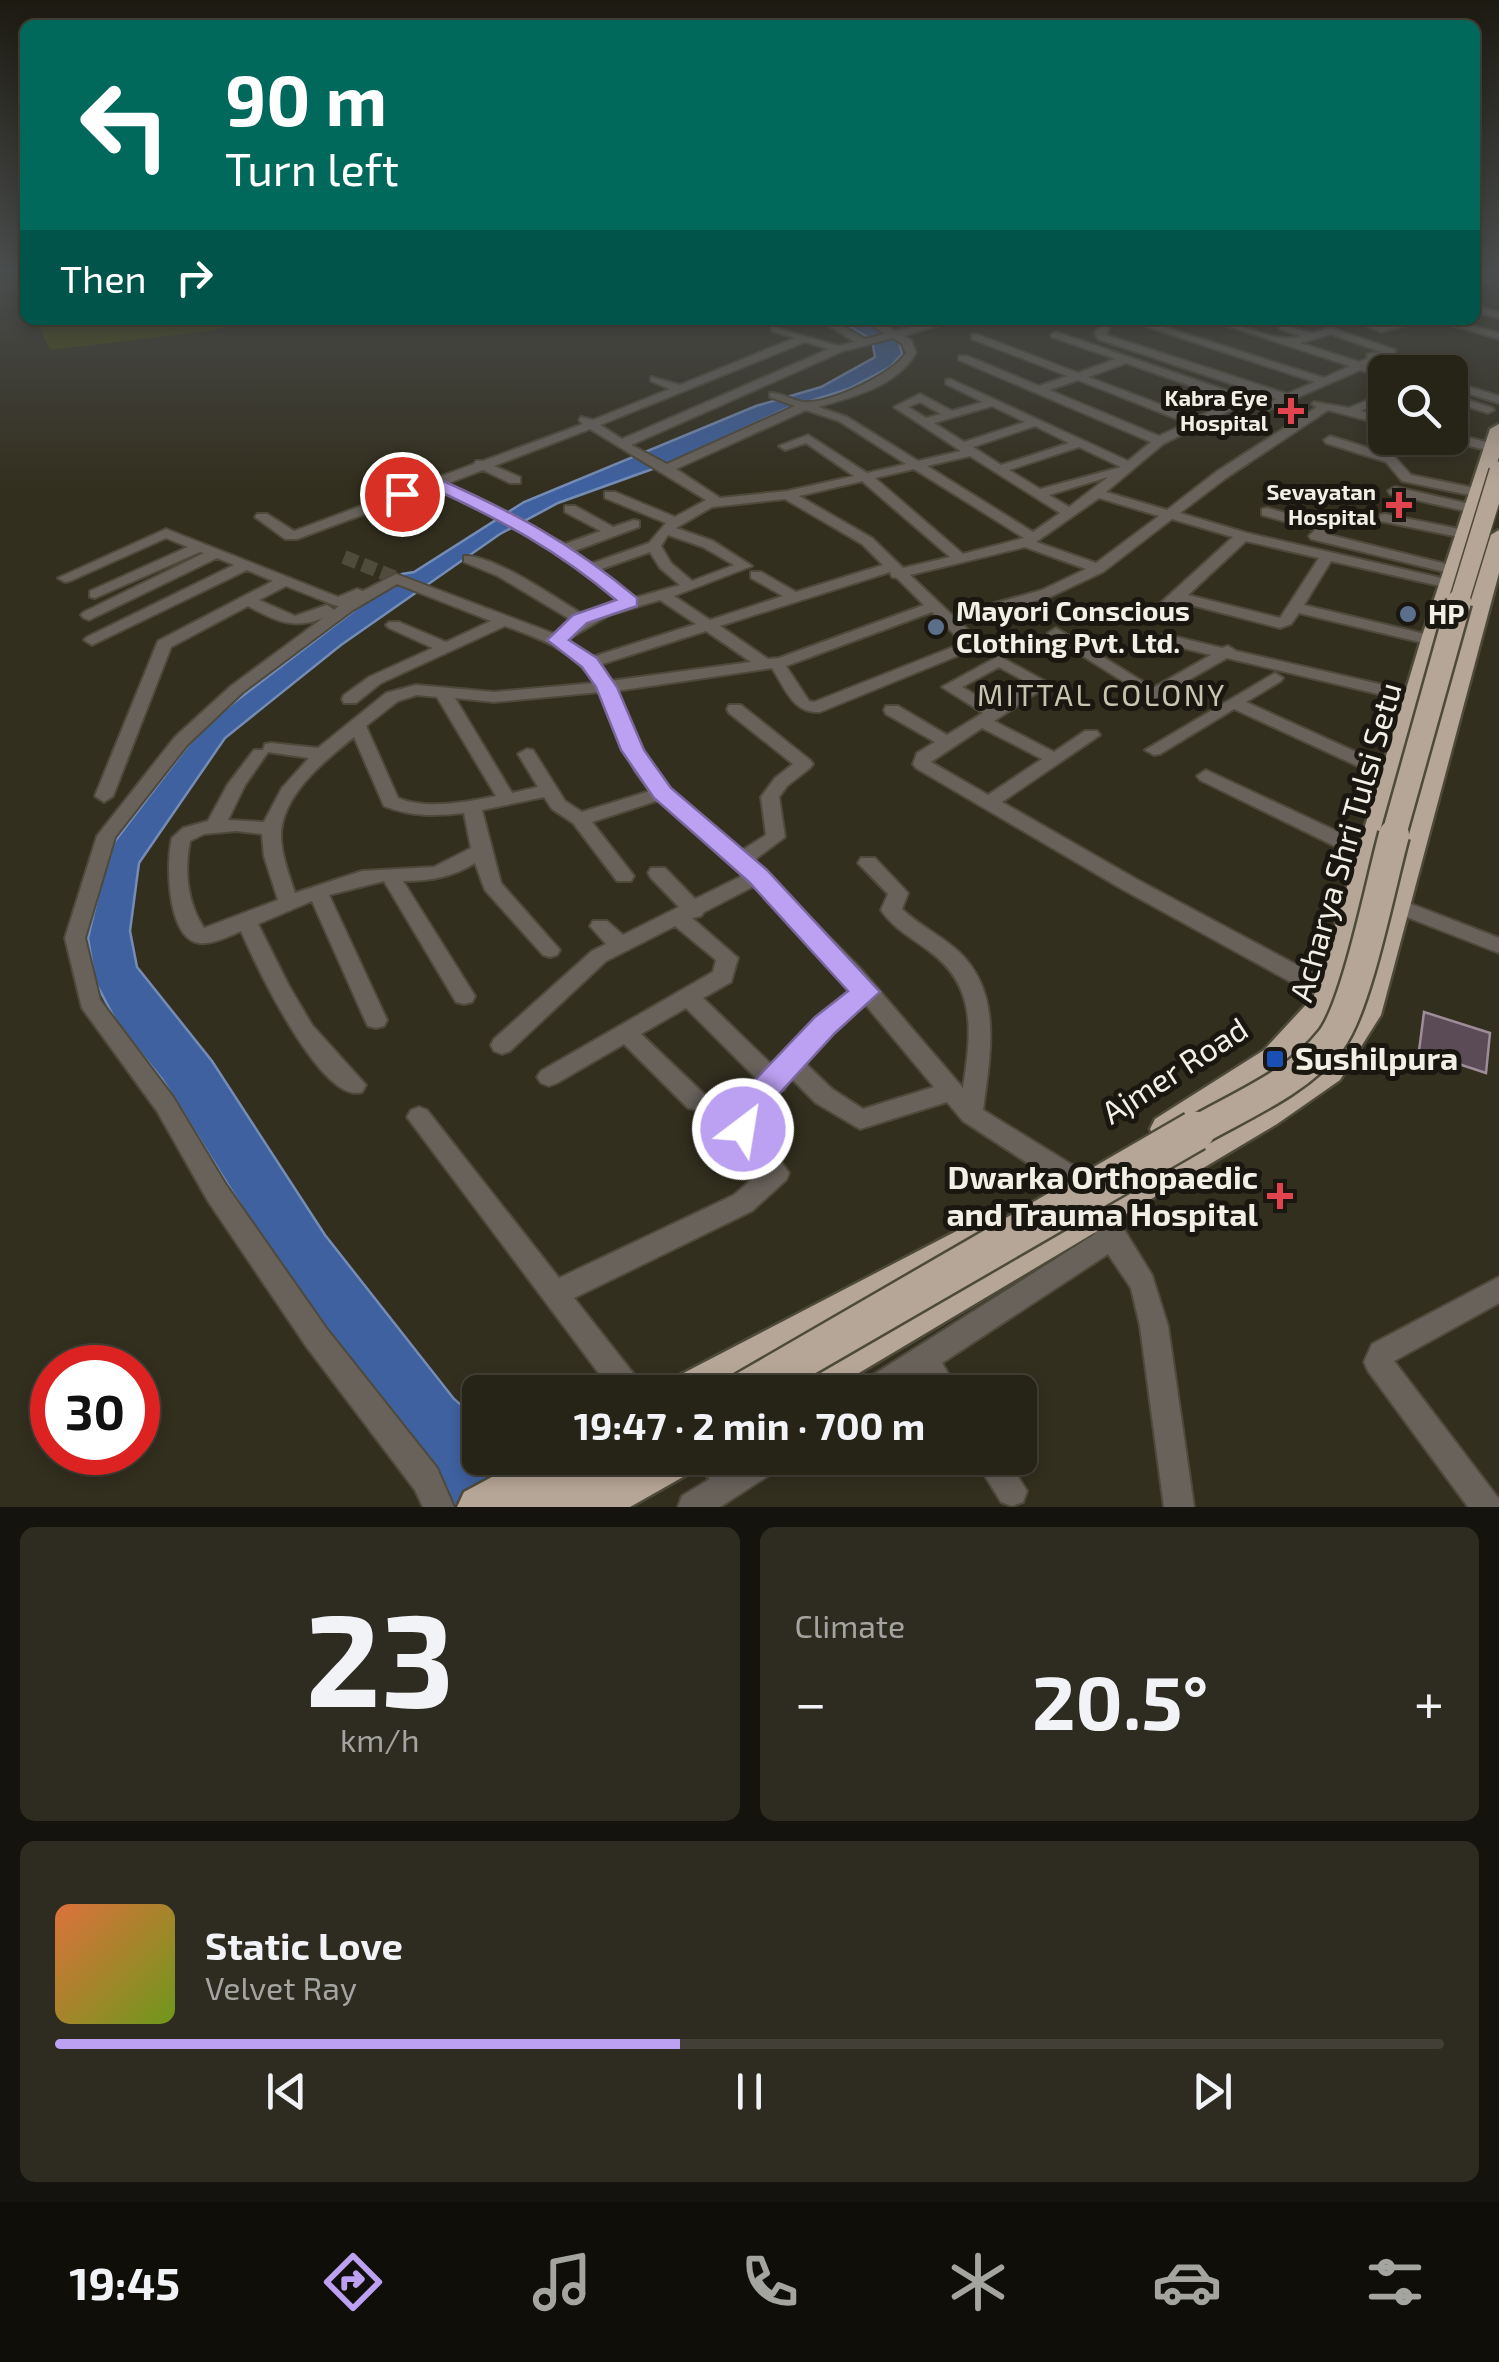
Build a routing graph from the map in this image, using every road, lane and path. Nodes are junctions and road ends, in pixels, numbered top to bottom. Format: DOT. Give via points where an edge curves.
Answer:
graph roads {
  1 [pos="788,344"];
  2 [pos="822,344"];
  3 [pos="866,344"];
  4 [pos="907,344"];
  5 [pos="995,344"];
  6 [pos="1080,344"];
  7 [pos="1125,344"];
  8 [pos="1208,344"];
  9 [pos="1237,344"];
  10 [pos="1294,344"];
  11 [pos="1337,344"];
  12 [pos="1223,349"];
  13 [pos="839,350"];
  14 [pos="1368,355"];
  15 [pos="732,357"];
  16 [pos="963,358"];
  17 [pos="1126,360"];
  18 [pos="1368,360"];
  19 [pos="747,362"];
  20 [pos="1185,364"];
  21 [pos="1358,364"];
  22 [pos="1368,368"];
  23 [pos="700,370"];
  24 [pos="1162,374"];
  25 [pos="715,375"];
  26 [pos="1082,378"];
  27 [pos="655,379"];
  28 [pos="1323,381"];
  29 [pos="950,382"];
  30 [pos="747,386"];
  31 [pos="680,389"];
  32 [pos="1042,389"];
  33 [pos="1468,390"];
  34 [pos="634,394"];
  35 [pos="1057,396"];
  36 [pos="1289,397"];
  37 [pos="650,400"];
  38 [pos="1499,400"];
  39 [pos="1239,401"];
  40 [pos="994,402"];
  41 [pos="1368,404"];
  42 [pos="809,406"];
  43 [pos="1327,406"];
  44 [pos="1010,410"];
  45 [pos="1350,412"];
  46 [pos="950,414"];
  47 [pos="1368,417"];
  48 [pos="586,420"];
  49 [pos="926,422"];
  50 [pos="1036,422"];
  51 [pos="1196,422"];
  52 [pos="1468,426"];
  53 [pos="1330,440"];
  54 [pos="1159,441"];
  55 [pos="1080,443"];
  56 [pos="786,446"];
  57 [pos="630,447"];
  58 [pos="967,450"];
  59 [pos="1489,460"];
  60 [pos="480,464"];
  61 [pos="1129,466"];
  62 [pos="919,467"];
  63 [pos="664,470"];
  64 [pos="997,470"];
  65 [pos="868,478"];
  66 [pos="515,480"];
  67 [pos="433,482"];
  68 [pos="1395,491"];
  69 [pos="1097,493"];
  70 [pos="1037,494"];
  71 [pos="610,495"];
  72 [pos="788,495"];
  73 [pos="717,502"];
  74 [pos="570,509"];
  75 [pos="1267,512"];
  76 [pos="1069,513"];
  77 [pos="1168,516"];
  78 [pos="262,517"];
  79 [pos="1385,518"];
  80 [pos="634,524"];
  81 [pos="670,525"];
  82 [pos="610,532"];
  83 [pos="1464,534"];
  84 [pos="1244,536"];
  85 [pos="1499,536"];
  86 [pos="1029,541"];
  87 [pos="201,546"];
  88 [pos="654,546"];
  89 [pos="565,549"];
  90 [pos="218,552"];
  91 [pos="1327,556"];
  92 [pos="961,558"];
  93 [pos="469,559"];
  94 [pos="248,564"];
  95 [pos="591,568"];
  96 [pos="894,570"];
  97 [pos="1098,570"];
  98 [pos="756,575"];
  99 [pos="1451,577"];
  100 [pos="65,578"];
  101 [pos="286,580"];
  102 [pos="690,587"];
  103 [pos="95,594"];
  104 [pos="664,596"];
  105 [pos="1177,597"];
  106 [pos="796,598"];
  107 [pos="247,599"];
  108 [pos="630,602"];
  109 [pos="344,604"];
  110 [pos="933,607"];
  111 [pos="1294,607"];
  112 [pos="1499,608"];
  113 [pos="1160,611"];
  114 [pos="89,615"];
  115 [pos="580,619"];
  116 [pos="504,621"];
  117 [pos="948,621"];
  118 [pos="394,625"];
  119 [pos="705,625"];
  120 [pos="1056,633"];
  121 [pos="1164,639"];
  122 [pos="92,640"];
  123 [pos="557,640"];
  124 [pos="1432,640"];
  125 [pos="446,648"];
  126 [pos="1228,651"];
  127 [pos="590,663"];
  128 [pos="771,663"];
  129 [pos="1464,673"];
  130 [pos="1275,678"];
  131 [pos="606,687"];
  132 [pos="442,691"];
  133 [pos="1416,698"];
  134 [pos="350,699"];
  135 [pos="1236,704"];
  136 [pos="735,709"];
  137 [pos="892,710"];
  138 [pos="357,724"];
  139 [pos="1091,735"];
  140 [pos="948,742"];
  141 [pos="1154,750"];
  142 [pos="322,754"];
  143 [pos="527,754"];
  144 [pos="1055,759"];
  145 [pos="1206,776"];
  146 [pos="1394,776"];
  147 [pos="547,790"];
  148 [pos="662,793"];
  149 [pos="104,796"];
  150 [pos="507,799"];
  151 [pos="988,803"];
  152 [pos="472,804"];
  153 [pos="580,819"];
  154 [pos="214,828"];
  155 [pos="268,829"];
  156 [pos="482,850"];
  157 [pos="1372,856"];
  158 [pos="740,860"];
  159 [pos="868,863"];
  160 [pos="658,873"];
  161 [pos="390,875"];
  162 [pos="624,876"];
  163 [pos="758,876"];
  164 [pos="1362,892"];
  165 [pos="318,894"];
  166 [pos="290,904"];
  167 [pos="1396,904"];
  168 [pos="687,915"];
  169 [pos="247,921"];
  170 [pos="600,926"];
  171 [pos="620,945"];
  172 [pos="1499,946"];
  173 [pos="550,950"];
  174 [pos="866,992"];
  175 [pos="1330,993"];
  176 [pos="464,996"];
  177 [pos="689,998"];
  178 [pos="376,1020"];
  179 [pos="626,1033"];
  180 [pos="502,1046"];
  181 [pos="782,1072"];
  182 [pos="549,1076"];
  183 [pos="354,1085"];
  184 [pos="949,1092"];
  185 [pos="696,1101"];
  186 [pos="971,1114"];
  187 [pos="418,1116"];
  188 [pos="1096,1210"];
  189 [pos="1499,1289"];
  190 [pos="554,1294"];
  191 [pos="923,1360"];
  192 [pos="617,1375"];
  193 [pos="726,1375"];
  194 [pos="773,1375"];
  195 [pos="819,1375"];
  196 [pos="899,1375"];
  197 [pos="933,1375"];
  198 [pos="538,1475"];
  199 [pos="599,1475"];
  200 [pos="645,1475"];
  201 [pos="730,1475"];
  202 [pos="742,1475"];
  203 [pos="1001,1475"];
  204 [pos="736,1479"];
  205 [pos="1012,1490"];
  206 [pos="439,1507"];
  207 [pos="479,1507"];
  208 [pos="542,1507"];
  209 [pos="588,1507"];
  210 [pos="693,1507"];
  211 [pos="1180,1507"];
  212 [pos="1487,1507"];
  1 -- 19 [label="street"];
  2 -- 13 [label="street"];
  3 -- 13 [label="street"];
  4 -- 42 [label="street" via="906,363"];
  5 -- 26 [label="street"];
  6 -- 17 [label="street"];
  7 -- 20 [label="street"];
  8 -- 12 [label="street"];
  9 -- 12 [label="street"];
  10 -- 21 [label="street"];
  11 -- 14 [label="street"];
  12 -- 20 [label="street"];
  12 -- 28 [label="street"];
  13 -- 30 [label="street"];
  15 -- 19 [label="street"];
  16 -- 32 [label="street"];
  17 -- 24 [label="street"];
  17 -- 26 [label="street"];
  18 -- 21 [label="street"];
  19 -- 25 [label="street"];
  20 -- 24 [label="street"];
  20 -- 36 [label="street"];
  21 -- 22 [label="street"];
  21 -- 28 [label="street"];
  23 -- 25 [label="street"];
  24 -- 39 [label="street"];
  25 -- 30 [label="street"];
  25 -- 31 [label="street"];
  26 -- 32 [label="street"];
  26 -- 51 [label="street"];
  27 -- 31 [label="street"];
  28 -- 36 [label="street"];
  29 -- 40 [label="street"];
  30 -- 42 [label="street"];
  30 -- 57 [label="street"];
  31 -- 37 [label="street"];
  32 -- 35 [label="street"];
  33 -- 38 [label="street"];
  34 -- 37 [label="street"];
  35 -- 44 [label="street"];
  35 -- 54 [label="street"];
  36 -- 39 [label="street" via="1266,408"];
  36 -- 43 [label="street"];
  37 -- 48 [label="street"];
  39 -- 51 [label="street"];
  40 -- 44 [label="street"];
  40 -- 46 [label="street"];
  41 -- 45 [label="street"];
  42 -- 62 [label="street"];
  42 -- 63 [label="street"];
  43 -- 45 [label="street"];
  43 -- 77 [label="street"];
  44 -- 50 [label="street"];
  45 -- 47 [label="street"];
  46 -- 49 [label="street"];
  46 -- 49 [label="street" via="920,397 900,407"];
  48 -- 57 [label="street"];
  48 -- 60 [label="street"];
  49 -- 58 [label="street"];
  50 -- 55 [label="street"];
  50 -- 58 [label="street"];
  51 -- 54 [label="street"];
  52 -- 59 [label="street"];
  53 -- 59 [label="street" via="1390,459 1407,478"];
  54 -- 61 [label="street"];
  55 -- 61 [label="street"];
  55 -- 64 [label="street"];
  56 -- 65 [label="street" via="808,438"];
  57 -- 63 [label="street"];
  58 -- 62 [label="street"];
  58 -- 64 [label="street"];
  59 -- 68 [label="street"];
  59 -- 83 [label="highway, Ajmer Road"];
  59 -- 194 [label="highway, Acharya Shri Tulsi Setu, bridge" via="1346,1010 1330,1040 1294,1074"];
  60 -- 66 [label="street"];
  60 -- 67 [label="street"];
  61 -- 69 [label="street"];
  61 -- 70 [label="street"];
  62 -- 65 [label="street"];
  62 -- 86 [label="street"];
  63 -- 73 [label="street"];
  64 -- 70 [label="street"];
  65 -- 72 [label="street"];
  65 -- 92 [label="street"];
  67 -- 78 [label="street" via="297,535"];
  67 -- 89 [label="street"];
  69 -- 76 [label="street"];
  69 -- 77 [label="street"];
  70 -- 76 [label="street"];
  71 -- 81 [label="street"];
  72 -- 73 [label="street"];
  72 -- 96 [label="street" via="867,541"];
  73 -- 81 [label="street"];
  74 -- 82 [label="street"];
  75 -- 99 [label="street" via="1324,528 1316,536"];
  76 -- 86 [label="street"];
  77 -- 84 [label="street"];
  77 -- 97 [label="street"];
  79 -- 83 [label="street"];
  80 -- 82 [label="street"];
  81 -- 88 [label="street"];
  81 -- 102 [label="street" via="745,566"];
  82 -- 89 [label="street"];
  83 -- 99 [label="highway, Ajmer Road"];
  84 -- 91 [label="street"];
  84 -- 105 [label="street"];
  85 -- 129 [label="highway"];
  86 -- 92 [label="street"];
  86 -- 97 [label="street"];
  87 -- 90 [label="street"];
  87 -- 100 [label="street" via="156,535"];
  87 -- 103 [label="street"];
  88 -- 95 [label="street"];
  88 -- 102 [label="street"];
  89 -- 95 [label="street"];
  90 -- 94 [label="street"];
  90 -- 114 [label="street"];
  91 -- 99 [label="street"];
  91 -- 111 [label="street"];
  92 -- 96 [label="street"];
  93 -- 115 [label="street"];
  94 -- 101 [label="street"];
  94 -- 122 [label="street"];
  95 -- 108 [label="street"];
  96 -- 106 [label="street"];
  96 -- 110 [label="street"];
  97 -- 117 [label="street"];
  98 -- 106 [label="street"];
  99 -- 124 [label="highway, Ajmer Road"];
  101 -- 107 [label="street"];
  101 -- 109 [label="street"];
  102 -- 104 [label="street"];
  104 -- 108 [label="street"];
  104 -- 119 [label="street"];
  105 -- 111 [label="street" via="1272,622 1286,621"];
  105 -- 113 [label="street"];
  106 -- 119 [label="street"];
  107 -- 109 [label="street" via="298,624"];
  107 -- 149 [label="street" via="164,644"];
  108 -- 115 [label="street"];
  109 -- 116 [label="street" via="392,577"];
  109 -- 206 [label="street" via="181,741 106,836 75,938 90,1002 166,1104 217,1193 316,1337 426,1479"];
  110 -- 117 [label="street"];
  110 -- 128 [label="street"];
  111 -- 124 [label="street"];
  112 -- 129 [label="highway, Ajmer Road" via="1476,672"];
  115 -- 123 [label="street"];
  116 -- 123 [label="street"];
  116 -- 125 [label="street"];
  117 -- 128 [label="street" via="973,644 827,705 803,704"];
  118 -- 125 [label="street"];
  119 -- 127 [label="street"];
  119 -- 128 [label="street"];
  120 -- 126 [label="street" via="1153,695"];
  121 -- 126 [label="street"];
  123 -- 127 [label="street"];
  124 -- 133 [label="highway, Ajmer Road"];
  125 -- 134 [label="street" via="375,680"];
  126 -- 133 [label="street"];
  127 -- 131 [label="street"];
  128 -- 131 [label="street"];
  129 -- 167 [label="highway, Ajmer Road"];
  130 -- 135 [label="street"];
  131 -- 132 [label="street" via="494,697"];
  131 -- 148 [label="street" via="633,750"];
  132 -- 138 [label="street" via="392,697"];
  132 -- 150 [label="street"];
  133 -- 146 [label="highway, Ajmer Road"];
  135 -- 141 [label="street"];
  135 -- 146 [label="street"];
  136 -- 158 [label="street" via="804,764 770,798 776,837"];
  137 -- 140 [label="street"];
  138 -- 142 [label="street"];
  138 -- 152 [label="street" via="390,802 424,811"];
  139 -- 144 [label="street"];
  140 -- 144 [label="street" via="988,717"];
  140 -- 151 [label="street" via="922,764"];
  142 -- 154 [label="street" via="266,751 236,784"];
  142 -- 155 [label="street"];
  143 -- 147 [label="street"];
  144 -- 151 [label="street"];
  145 -- 157 [label="street"];
  146 -- 157 [label="highway, Ajmer Road"];
  147 -- 150 [label="street"];
  147 -- 153 [label="street"];
  148 -- 153 [label="street"];
  148 -- 158 [label="street"];
  150 -- 152 [label="street"];
  151 -- 175 [label="street"];
  152 -- 156 [label="street"];
  153 -- 162 [label="street"];
  154 -- 155 [label="street"];
  154 -- 169 [label="street" via="185,834 178,843 188,916 199,936"];
  155 -- 166 [label="street"];
  156 -- 161 [label="street" via="437,876"];
  156 -- 173 [label="street" via="492,885"];
  157 -- 164 [label="highway, Ajmer Road"];
  158 -- 163 [label="street"];
  159 -- 186 [label="street" via="898,893 892,910 901,922 969,974 980,1036"];
  160 -- 168 [label="street"];
  161 -- 165 [label="street"];
  161 -- 176 [label="street"];
  163 -- 168 [label="street"];
  163 -- 174 [label="street"];
  164 -- 167 [label="street"];
  164 -- 175 [label="highway, Ajmer Road"];
  165 -- 166 [label="street"];
  165 -- 178 [label="street"];
  166 -- 169 [label="street"];
  167 -- 172 [label="street"];
  167 -- 188 [label="highway, Ajmer Road" via="1365,1015 1328,1071"];
  168 -- 171 [label="street"];
  168 -- 177 [label="street" via="729,967"];
  169 -- 183 [label="street" via="286,1002"];
  170 -- 171 [label="street"];
  171 -- 180 [label="street" via="568,980"];
  174 -- 181 [label="street"];
  174 -- 184 [label="street"];
  175 -- 188 [label="highway, Ajmer Road" via="1275,1059"];
  177 -- 179 [label="street"];
  177 -- 181 [label="street"];
  179 -- 182 [label="street"];
  179 -- 185 [label="street"];
  181 -- 184 [label="street" via="860,1119"];
  181 -- 190 [label="street" via="743,1113 743,1129 777,1174 742,1203"];
  184 -- 186 [label="street"];
  186 -- 188 [label="street"];
  187 -- 190 [label="street"];
  188 -- 191 [label="street"];
  188 -- 193 [label="highway, Ajmer Road"];
  188 -- 195 [label="highway, Ajmer Road"];
  188 -- 211 [label="street" via="1143,1284"];
  189 -- 212 [label="street" via="1382,1353 1378,1362"];
  190 -- 192 [label="street"];
  191 -- 196 [label="street"];
  191 -- 197 [label="street"];
  198 -- 207 [label="highway"];
  199 -- 208 [label="highway"];
  200 -- 209 [label="highway"];
  201 -- 204 [label="street"];
  202 -- 204 [label="street"];
  203 -- 205 [label="street"];
  204 -- 210 [label="street"];
}
